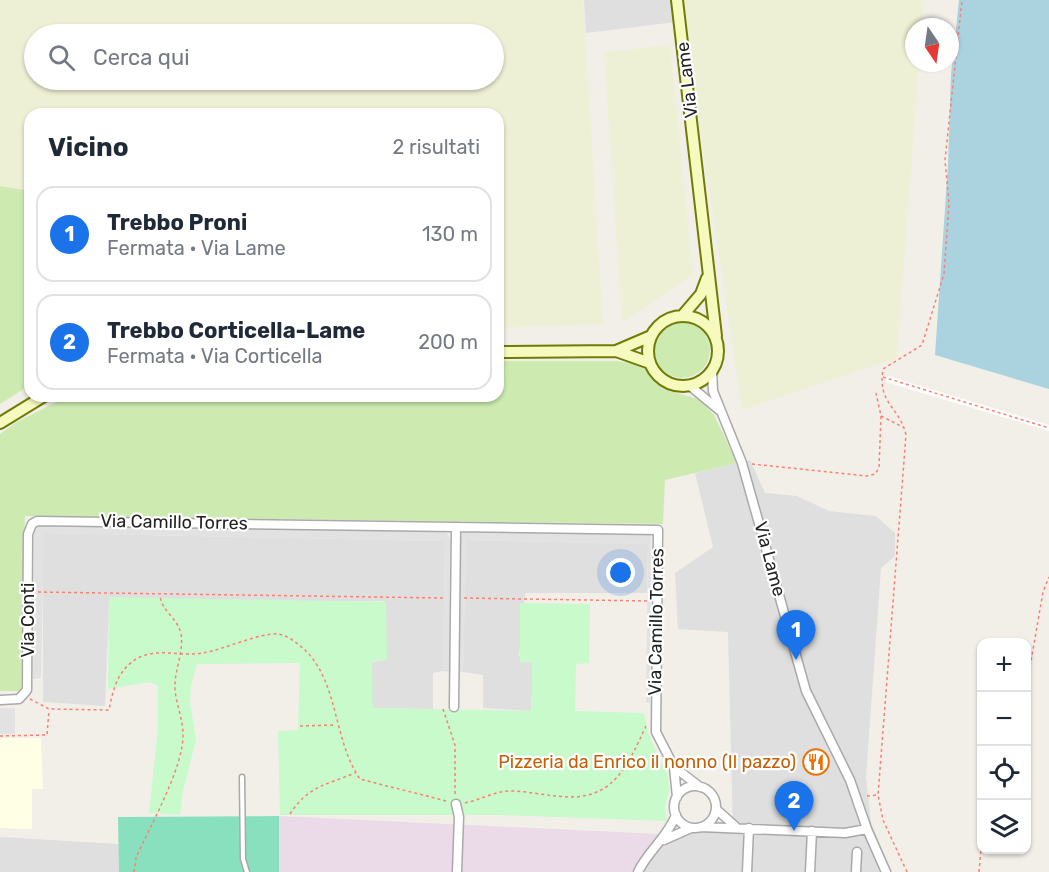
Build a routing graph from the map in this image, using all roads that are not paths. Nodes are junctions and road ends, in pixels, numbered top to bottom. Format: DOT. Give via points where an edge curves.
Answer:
graph roads {
  1 [pos="677,0"];
  2 [pos="709,266"];
  3 [pos="683,315"];
  4 [pos="651,336"];
  5 [pos="716,336"];
  6 [pos="616,351"];
  7 [pos="504,352"];
  8 [pos="650,363"];
  9 [pos="712,371"];
  10 [pos="689,385"];
  11 [pos="34,402"];
  12 [pos="721,411"];
  13 [pos="0,423"];
  14 [pos="37,521"];
  15 [pos="456,527"];
  16 [pos="0,700"];
  17 [pos="454,707"];
  18 [pos="674,767"];
  19 [pos="242,777"];
  20 [pos="700,787"];
  21 [pos="677,797"];
  22 [pos="456,804"];
  23 [pos="716,809"];
  24 [pos="676,816"];
  25 [pos="736,827"];
  26 [pos="697,828"];
  27 [pos="749,828"];
  28 [pos="867,829"];
  29 [pos="812,831"];
  30 [pos="664,840"];
  31 [pos="857,852"];
  32 [pos="247,872"];
  33 [pos="457,872"];
  34 [pos="638,872"];
  35 [pos="747,872"];
  36 [pos="810,872"];
  37 [pos="856,872"];
  38 [pos="886,872"];
  1 -- 2 [label="street, Via Lame"];
  2 -- 3 [label="street, Via Lame" via="701,294"];
  2 -- 5 [label="street, Via Lame"];
  3 -- 4 [label="street" via="662,322"];
  3 -- 5 [label="street" via="701,320"];
  4 -- 6 [label="street"];
  4 -- 8 [label="street"];
  5 -- 9 [label="street" via="718,356"];
  6 -- 7 [label="street"];
  6 -- 8 [label="street"];
  8 -- 10 [label="street" via="663,380"];
  9 -- 10 [label="street" via="702,381"];
  9 -- 12 [label="street, Via Lame" via="713,391"];
  10 -- 12 [label="street, Via Lame"];
  11 -- 13 [label="street"];
  12 -- 28 [label="street, Via Lame" via="742,463 806,691"];
  14 -- 15 [label="street, Via Camillo Torres"];
  14 -- 16 [label="street, Via Conti" via="28,534 28,684 19,699"];
  15 -- 17 [label="street"];
  15 -- 18 [label="street, Via Camillo Torres" via="658,530 656,732"];
  18 -- 20 [label="street, Via Camillo Torres"];
  18 -- 21 [label="street, Via Camillo Torres"];
  19 -- 32 [label="lane" via="243,859"];
  20 -- 21 [label="street" via="687,788"];
  20 -- 23 [label="street" via="710,793"];
  21 -- 24 [label="street"];
  22 -- 33 [label="street"];
  23 -- 25 [label="street"];
  23 -- 26 [label="street" via="711,820"];
  24 -- 26 [label="street"];
  24 -- 30 [label="street"];
  25 -- 26 [label="street"];
  25 -- 27 [label="street"];
  26 -- 30 [label="street"];
  27 -- 29 [label="street"];
  27 -- 35 [label="street"];
  28 -- 29 [label="street" via="845,833"];
  28 -- 38 [label="street, Via Lame"];
  29 -- 36 [label="street"];
  30 -- 34 [label="street"];
  31 -- 37 [label="street"];
}
